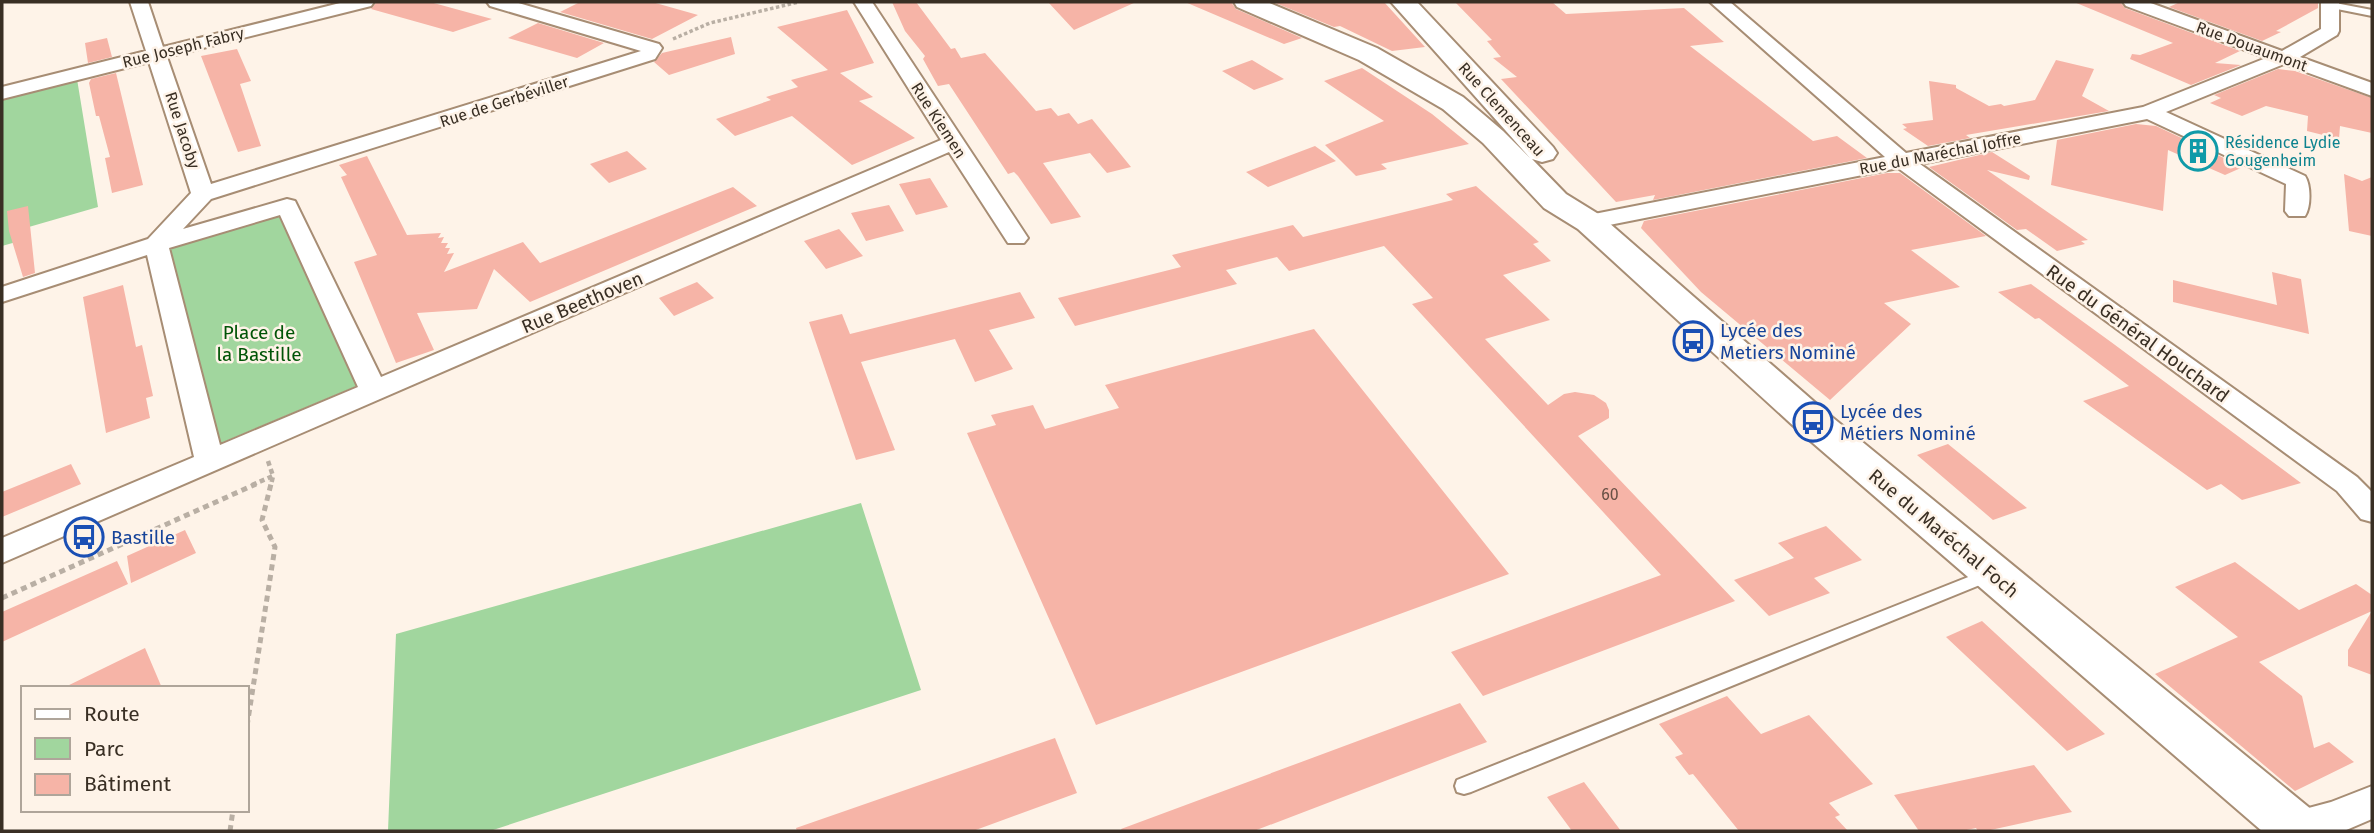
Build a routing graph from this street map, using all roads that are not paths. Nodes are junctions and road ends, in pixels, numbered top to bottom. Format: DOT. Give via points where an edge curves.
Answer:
graph roads {
  1 [pos="139,2"];
  2 [pos="365,2"];
  3 [pos="496,2"];
  4 [pos="863,2"];
  5 [pos="1246,2"];
  6 [pos="1403,2"];
  7 [pos="1719,2"];
  8 [pos="2132,2"];
  9 [pos="2330,3"];
  10 [pos="2372,13"];
  11 [pos="158,53"];
  12 [pos="2283,58"];
  13 [pos="2372,90"];
  14 [pos="2,93"];
  15 [pos="1498,103"];
  16 [pos="2149,112"];
  17 [pos="1464,113"];
  18 [pos="1522,132"];
  19 [pos="1493,137"];
  20 [pos="954,142"];
  21 [pos="1901,160"];
  22 [pos="203,194"];
  23 [pos="2297,211"];
  24 [pos="1590,222"];
  25 [pos="1016,238"];
  26 [pos="156,244"];
  27 [pos="2,295"];
  28 [pos="374,392"];
  29 [pos="210,462"];
  30 [pos="2372,510"];
  31 [pos="2,551"];
  32 [pos="1992,573"];
  33 [pos="1465,786"];
  34 [pos="2372,802"];
  35 [pos="2291,830"];
  1 -- 11 [label="street, Rue Jacoby"];
  2 -- 11 [label="street, Rue Joseph Fabry"];
  3 -- 22 [label="street, Rue de Gerbéviller" via="652,48 648,55"];
  4 -- 20 [label="street, Rue Kiemen"];
  5 -- 17 [label="main road, Rue du Maréchal Foch" via="1368,54"];
  6 -- 15 [label="main road, Rue Clemenceau"];
  7 -- 21 [label="street, Rue du Général Houchard"];
  8 -- 12 [label="street, Rue Douaumont"];
  9 -- 10 [label="lane"];
  9 -- 12 [label="street, Rue du Maréchal Joffre" via="2330,32"];
  11 -- 14 [label="street, Rue Joseph Fabry"];
  11 -- 22 [label="street, Rue Jacoby"];
  12 -- 13 [label="street, Rue Douaumont"];
  12 -- 16 [label="street, Rue du Maréchal Joffre"];
  15 -- 17 [label="main road" via="1479,113"];
  15 -- 18 [label="main road, Rue Clemenceau"];
  16 -- 21 [label="street, Rue du Maréchal Joffre"];
  16 -- 23 [label="street" via="2297,181"];
  17 -- 19 [label="main road, Rue du Maréchal Foch"];
  18 -- 19 [label="main road"];
  18 -- 24 [label="main road, Rue Clemenceau" via="1579,194 1588,207"];
  19 -- 24 [label="main road, Rue du Maréchal Foch" via="1555,201"];
  20 -- 25 [label="street, Rue Kiemen"];
  20 -- 28 [label="street, Rue Beethoven"];
  21 -- 24 [label="street, Rue du Maréchal Joffre"];
  21 -- 30 [label="street, Rue du Général Houchard" via="2347,484"];
  22 -- 26 [label="street, Rue Jacoby"];
  24 -- 32 [label="main road, Rue du Maréchal Foch" via="1813,422"];
  26 -- 27 [label="street"];
  26 -- 28 [label="street" via="287,206"];
  26 -- 29 [label="street"];
  28 -- 29 [label="street, Rue Beethoven"];
  29 -- 31 [label="street, Rue Beethoven"];
  32 -- 33 [label="lane"];
  32 -- 35 [label="main road, Rue du Maréchal Foch"];
  34 -- 35 [label="street"];
}
